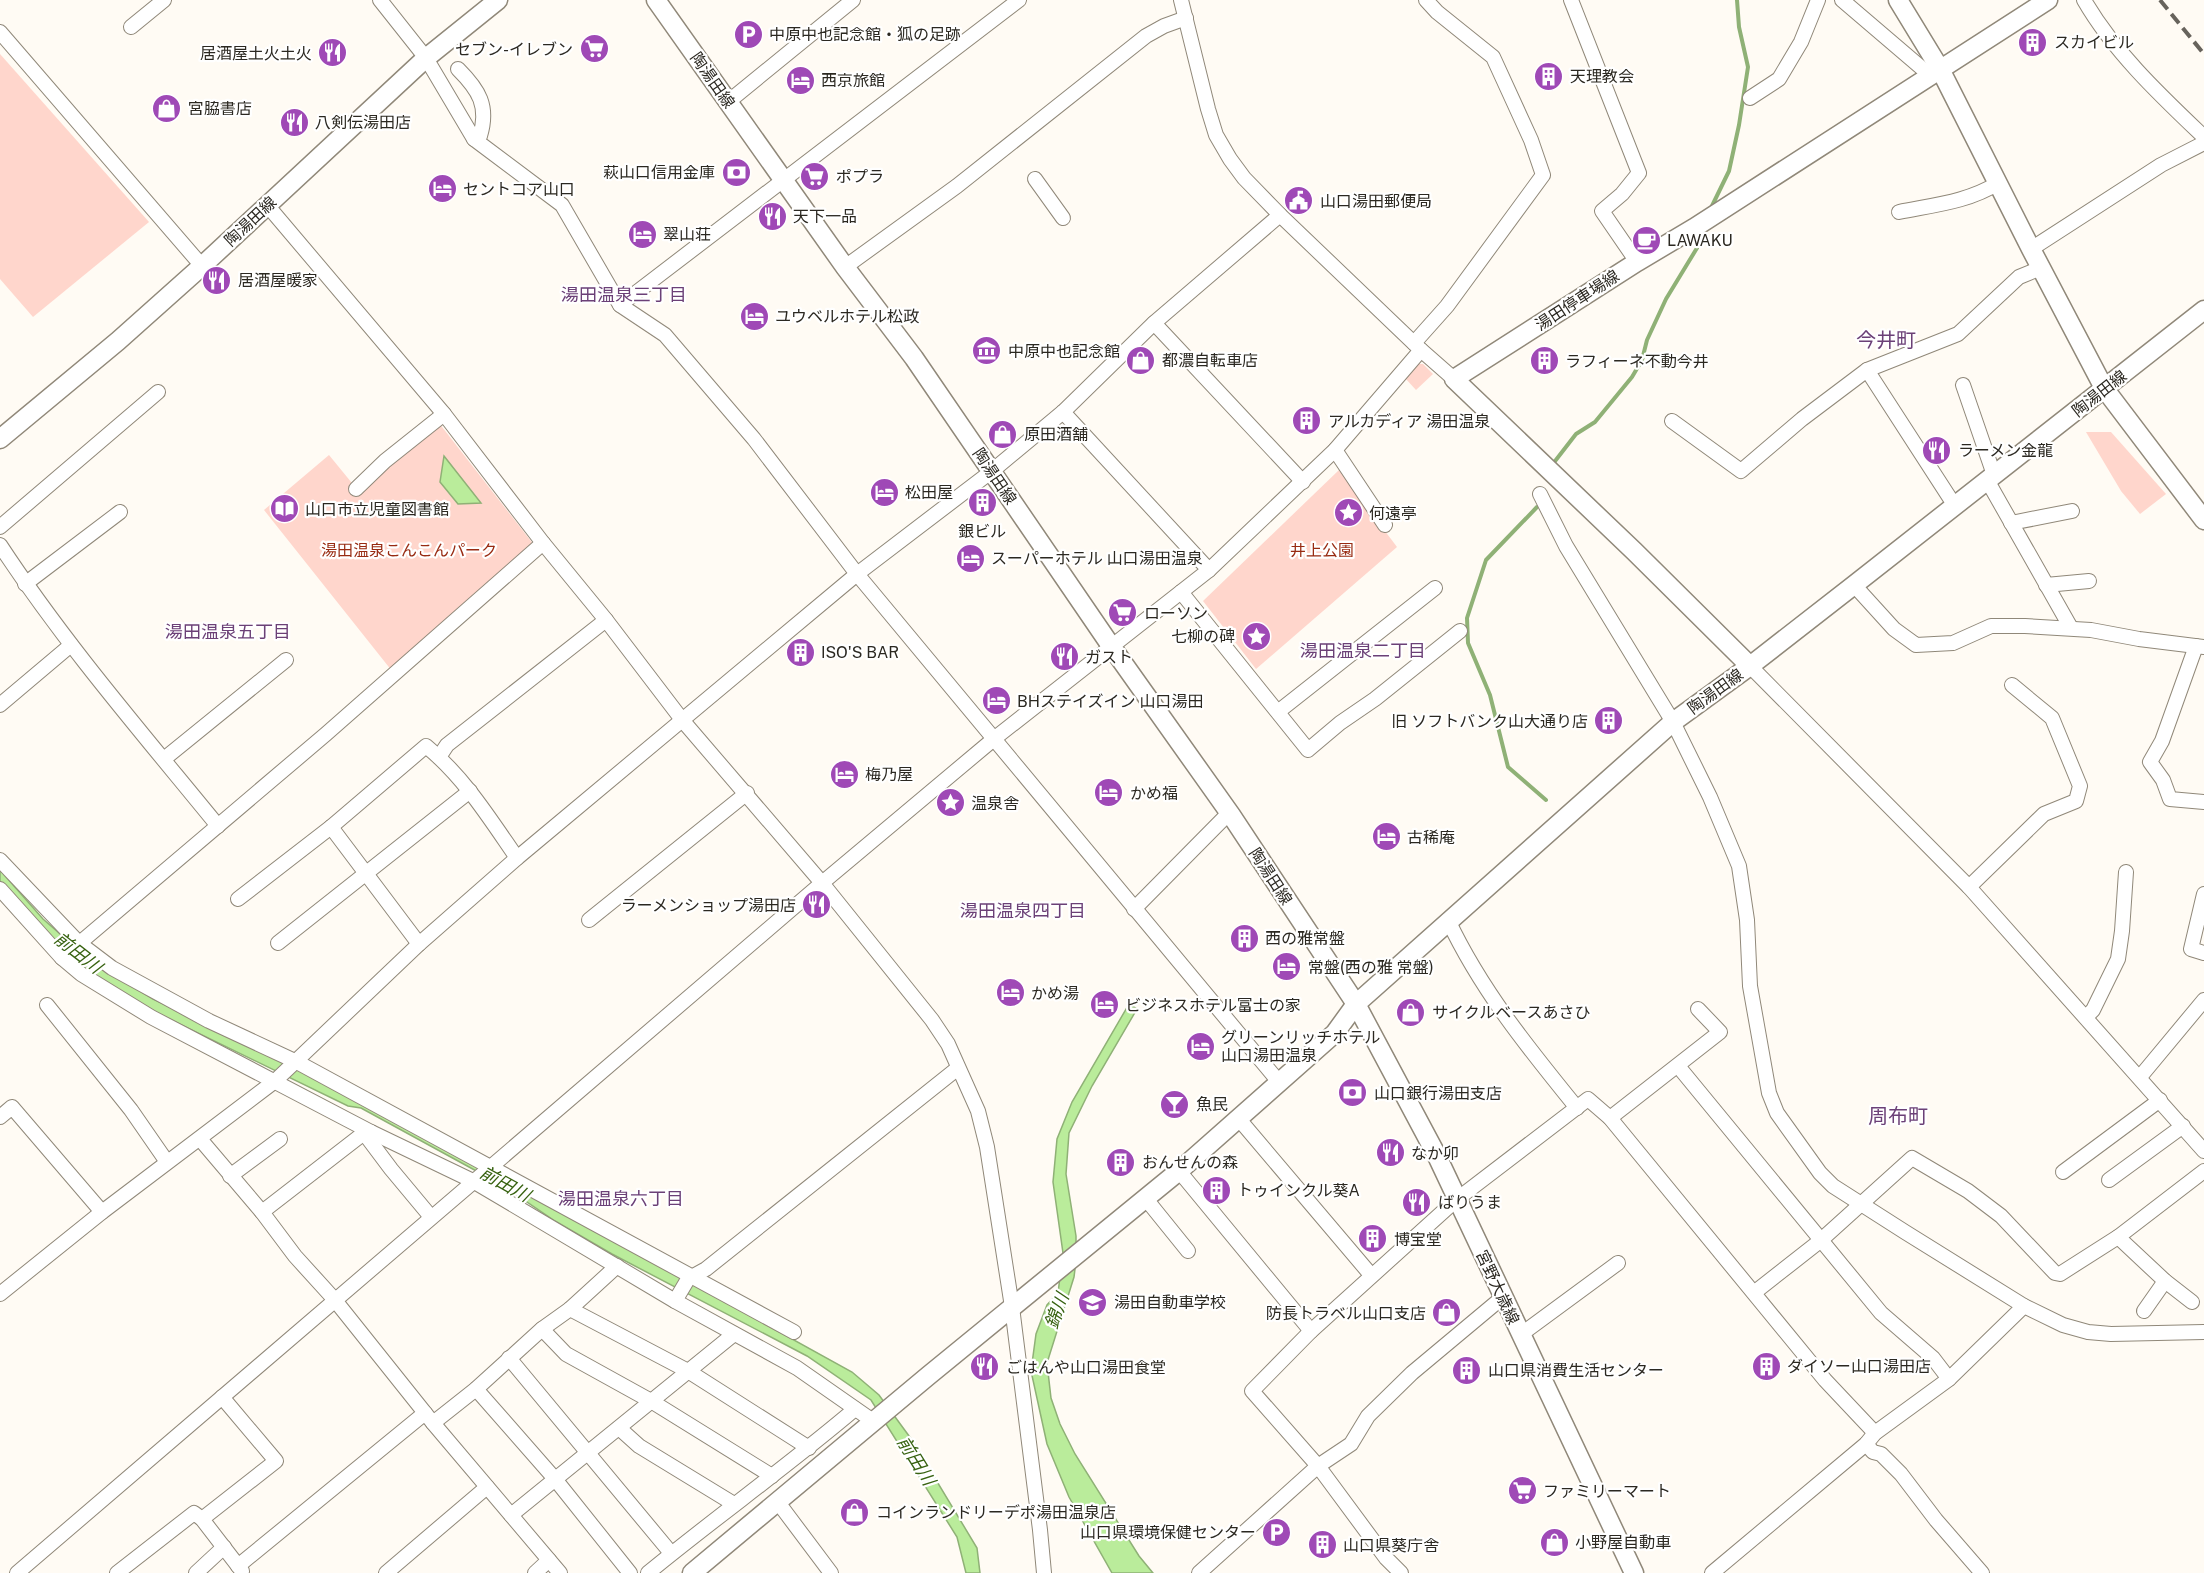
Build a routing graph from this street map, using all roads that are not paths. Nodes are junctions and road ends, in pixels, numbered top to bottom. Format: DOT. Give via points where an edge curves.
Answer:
graph roads {
  1 [pos="164,0"];
  2 [pos="380,0"];
  3 [pos="498,0"];
  4 [pos="656,0"];
  5 [pos="853,0"];
  6 [pos="1019,0"];
  7 [pos="1181,0"];
  8 [pos="1426,0"];
  9 [pos="1571,0"];
  10 [pos="1818,0"];
  11 [pos="1842,0"];
  12 [pos="1898,0"];
  13 [pos="2048,0"];
  14 [pos="2084,0"];
  15 [pos="1186,18"];
  16 [pos="131,27"];
  17 [pos="0,33"];
  18 [pos="426,58"];
  19 [pos="458,69"];
  20 [pos="1936,72"];
  21 [pos="1750,98"];
  22 [pos="728,102"];
  23 [pos="2204,137"];
  24 [pos="474,139"];
  25 [pos="2204,143"];
  26 [pos="1035,178"];
  27 [pos="783,180"];
  28 [pos="1998,183"];
  29 [pos="267,205"];
  30 [pos="1899,212"];
  31 [pos="1280,215"];
  32 [pos="1063,218"];
  33 [pos="2031,249"];
  34 [pos="1637,262"];
  35 [pos="202,266"];
  36 [pos="845,267"];
  37 [pos="2041,268"];
  38 [pos="620,305"];
  39 [pos="2204,309"];
  40 [pos="1154,323"];
  41 [pos="1418,347"];
  42 [pos="1867,370"];
  43 [pos="1454,379"];
  44 [pos="1963,385"];
  45 [pos="2104,388"];
  46 [pos="158,392"];
  47 [pos="1063,412"];
  48 [pos="444,414"];
  49 [pos="1672,421"];
  50 [pos="0,439"];
  51 [pos="1335,450"];
  52 [pos="992,471"];
  53 [pos="1990,478"];
  54 [pos="1304,482"];
  55 [pos="356,489"];
  56 [pos="1540,494"];
  57 [pos="1955,506"];
  58 [pos="2072,511"];
  59 [pos="120,512"];
  60 [pos="2204,520"];
  61 [pos="2012,523"];
  62 [pos="1385,525"];
  63 [pos="0,527"];
  64 [pos="543,543"];
  65 [pos="0,545"];
  66 [pos="1209,570"];
  67 [pos="857,574"];
  68 [pos="2089,581"];
  69 [pos="26,584"];
  70 [pos="1854,585"];
  71 [pos="2046,585"];
  72 [pos="1435,588"];
  73 [pos="1181,592"];
  74 [pos="606,620"];
  75 [pos="2071,628"];
  76 [pos="1460,631"];
  77 [pos="71,645"];
  78 [pos="1111,646"];
  79 [pos="2200,646"];
  80 [pos="286,660"];
  81 [pos="1750,666"];
  82 [pos="2012,685"];
  83 [pos="0,705"];
  84 [pos="1279,711"];
  85 [pos="683,721"];
  86 [pos="1673,722"];
  87 [pos="995,738"];
  88 [pos="439,757"];
  89 [pos="164,759"];
  90 [pos="470,791"];
  91 [pos="747,793"];
  92 [pos="2204,802"];
  93 [pos="1229,813"];
  94 [pos="218,826"];
  95 [pos="331,827"];
  96 [pos="517,858"];
  97 [pos="0,860"];
  98 [pos="2126,872"];
  99 [pos="366,875"];
  100 [pos="822,883"];
  101 [pos="1969,887"];
  102 [pos="0,888"];
  103 [pos="2204,894"];
  104 [pos="238,899"];
  105 [pos="1134,909"];
  106 [pos="589,920"];
  107 [pos="1448,920"];
  108 [pos="278,943"];
  109 [pos="79,944"];
  110 [pos="419,944"];
  111 [pos="2204,953"];
  112 [pos="62,957"];
  113 [pos="2204,1000"];
  114 [pos="1356,1004"];
  115 [pos="46,1005"];
  116 [pos="1698,1009"];
  117 [pos="2086,1017"];
  118 [pos="295,1064"];
  119 [pos="1678,1066"];
  120 [pos="958,1068"];
  121 [pos="2140,1077"];
  122 [pos="278,1079"];
  123 [pos="1280,1082"];
  124 [pos="2160,1100"];
  125 [pos="1577,1108"];
  126 [pos="0,1117"];
  127 [pos="1238,1118"];
  128 [pos="1610,1118"];
  129 [pos="2183,1126"];
  130 [pos="368,1132"];
  131 [pos="200,1139"];
  132 [pos="280,1139"];
  133 [pos="2204,1151"];
  134 [pos="167,1162"];
  135 [pos="490,1167"];
  136 [pos="1179,1171"];
  137 [pos="2204,1171"];
  138 [pos="2063,1172"];
  139 [pos="230,1176"];
  140 [pos="474,1180"];
  141 [pos="2109,1180"];
  142 [pos="1146,1199"];
  143 [pos="1456,1200"];
  144 [pos="1863,1203"];
  145 [pos="102,1212"];
  146 [pos="261,1212"];
  147 [pos="431,1217"];
  148 [pos="2118,1237"];
  149 [pos="1820,1241"];
  150 [pos="1188,1251"];
  151 [pos="1618,1263"];
  152 [pos="617,1266"];
  153 [pos="1371,1275"];
  154 [pos="691,1277"];
  155 [pos="2165,1281"];
  156 [pos="1755,1292"];
  157 [pos="0,1294"];
  158 [pos="1503,1298"];
  159 [pos="334,1299"];
  160 [pos="675,1302"];
  161 [pos="2193,1302"];
  162 [pos="2024,1306"];
  163 [pos="1012,1307"];
  164 [pos="570,1308"];
  165 [pos="2144,1311"];
  166 [pos="542,1329"];
  167 [pos="1311,1331"];
  168 [pos="794,1332"];
  169 [pos="2204,1332"];
  170 [pos="734,1334"];
  171 [pos="1520,1335"];
  172 [pos="509,1358"];
  173 [pos="688,1371"];
  174 [pos="1948,1379"];
  175 [pos="476,1389"];
  176 [pos="222,1397"];
  177 [pos="651,1401"];
  178 [pos="855,1409"];
  179 [pos="429,1418"];
  180 [pos="873,1421"];
  181 [pos="619,1428"];
  182 [pos="1870,1439"];
  183 [pos="809,1448"];
  184 [pos="589,1453"];
  185 [pos="1318,1466"];
  186 [pos="772,1476"];
  187 [pos="555,1479"];
  188 [pos="487,1487"];
  189 [pos="777,1501"];
  190 [pos="734,1504"];
  191 [pos="512,1515"];
  192 [pos="202,1519"];
  193 [pos="224,1547"];
  194 [pos="671,1554"];
  195 [pos="549,1560"];
  196 [pos="241,1569"];
  197 [pos="17,1573"];
  198 [pos="117,1573"];
  199 [pos="196,1573"];
  200 [pos="386,1573"];
  201 [pos="535,1573"];
  202 [pos="560,1573"];
  203 [pos="630,1573"];
  204 [pos="648,1573"];
  205 [pos="692,1573"];
  206 [pos="831,1573"];
  207 [pos="1043,1573"];
  208 [pos="1199,1573"];
  209 [pos="1401,1573"];
  210 [pos="1634,1573"];
  211 [pos="1712,1573"];
  212 [pos="1982,1573"];
  1 -- 16 [label="street"];
  2 -- 18 [label="street"];
  3 -- 18 [label="main road, 陶湯田線"];
  4 -- 22 [label="main road, 陶湯田線"];
  5 -- 22 [label="street"];
  6 -- 27 [label="street"];
  7 -- 15 [label="street"];
  8 -- 41 [label="street" via="1493,57 1543,175"];
  9 -- 34 [label="street" via="1639,173 1602,211"];
  10 -- 21 [label="street" via="1801,42 1779,79"];
  11 -- 20 [label="street"];
  12 -- 20 [label="main road"];
  13 -- 20 [label="main road, 湯田停車場線"];
  14 -- 23 [label="street" via="2094,19 2140,74"];
  15 -- 31 [label="street" via="1216,135 1244,178"];
  15 -- 36 [label="street" via="1146,36 957,186"];
  17 -- 35 [label="street"];
  18 -- 24 [label="street"];
  18 -- 29 [label="main road, 陶湯田線"];
  19 -- 24 [label="street" via="482,101 484,123 480,136"];
  20 -- 28 [label="main road"];
  20 -- 34 [label="main road, 湯田停車場線"];
  22 -- 27 [label="main road, 陶湯田線"];
  24 -- 38 [label="street" via="562,205"];
  25 -- 33 [label="street" via="2161,165"];
  26 -- 32 [label="street"];
  27 -- 36 [label="main road, 陶湯田線"];
  27 -- 38 [label="street"];
  28 -- 30 [label="street" via="1966,198"];
  28 -- 33 [label="main road"];
  29 -- 35 [label="main road, 陶湯田線"];
  29 -- 48 [label="street"];
  31 -- 40 [label="street"];
  31 -- 41 [label="street"];
  33 -- 37 [label="main road"];
  34 -- 43 [label="main road, 湯田停車場線"];
  35 -- 50 [label="main road, 陶湯田線"];
  36 -- 52 [label="main road, 陶湯田線"];
  37 -- 42 [label="street" via="2019,277 1958,333"];
  37 -- 45 [label="main road"];
  38 -- 67 [label="street" via="665,335 754,439"];
  39 -- 45 [label="main road, 陶湯田線"];
  40 -- 47 [label="street"];
  40 -- 54 [label="street"];
  41 -- 43 [label="street"];
  41 -- 51 [label="street"];
  42 -- 49 [label="street" via="1741,471"];
  42 -- 57 [label="street"];
  43 -- 81 [label="main road"];
  44 -- 53 [label="street"];
  45 -- 53 [label="main road, 陶湯田線"];
  45 -- 60 [label="main road"];
  46 -- 63 [label="street"];
  47 -- 52 [label="street"];
  47 -- 66 [label="street"];
  48 -- 55 [label="street"];
  48 -- 64 [label="street"];
  51 -- 54 [label="street"];
  51 -- 62 [label="street"];
  52 -- 67 [label="street"];
  52 -- 78 [label="main road, 陶湯田線"];
  53 -- 57 [label="main road, 陶湯田線"];
  53 -- 61 [label="street"];
  54 -- 66 [label="street"];
  56 -- 86 [label="street" via="1566,546"];
  57 -- 70 [label="main road, 陶湯田線"];
  58 -- 61 [label="street"];
  59 -- 69 [label="street"];
  61 -- 71 [label="street"];
  64 -- 74 [label="street"];
  64 -- 94 [label="street"];
  65 -- 69 [label="street"];
  66 -- 73 [label="street"];
  67 -- 85 [label="street"];
  67 -- 87 [label="street"];
  68 -- 71 [label="street"];
  69 -- 77 [label="street"];
  70 -- 75 [label="street" via="1894,629 1916,645 1953,643 1991,626"];
  70 -- 81 [label="main road, 陶湯田線"];
  71 -- 75 [label="street"];
  72 -- 84 [label="street"];
  73 -- 78 [label="street"];
  73 -- 84 [label="street"];
  74 -- 85 [label="street"];
  74 -- 88 [label="street" via="447,745"];
  75 -- 79 [label="street"];
  76 -- 84 [label="street" via="1308,750"];
  77 -- 83 [label="street"];
  77 -- 89 [label="street"];
  78 -- 87 [label="street"];
  78 -- 93 [label="main road, 陶湯田線"];
  79 -- 92 [label="street" via="2150,762 2170,799"];
  80 -- 89 [label="street"];
  81 -- 86 [label="main road, 陶湯田線"];
  81 -- 101 [label="street"];
  82 -- 101 [label="street" via="2052,718 2080,786 2076,801 2044,814"];
  85 -- 91 [label="street"];
  85 -- 96 [label="street"];
  86 -- 107 [label="main road, 陶湯田線"];
  86 -- 144 [label="street" via="1739,866 1747,920 1750,986 1769,1092 1777,1113 1820,1173 1833,1186"];
  87 -- 100 [label="street"];
  87 -- 105 [label="street"];
  88 -- 90 [label="street"];
  88 -- 95 [label="street" via="426,746"];
  89 -- 94 [label="street"];
  90 -- 96 [label="street"];
  90 -- 99 [label="street"];
  91 -- 100 [label="street"];
  91 -- 106 [label="street"];
  93 -- 105 [label="street"];
  93 -- 114 [label="main road, 陶湯田線"];
  94 -- 109 [label="street"];
  95 -- 99 [label="street"];
  95 -- 104 [label="street"];
  96 -- 110 [label="street"];
  97 -- 109 [label="street"];
  98 -- 117 [label="street" via="2118,959"];
  99 -- 108 [label="street"];
  99 -- 110 [label="street"];
  100 -- 120 [label="street" via="932,1020"];
  100 -- 135 [label="street"];
  101 -- 117 [label="street"];
  102 -- 112 [label="street"];
  103 -- 111 [label="street" via="2191,949"];
  105 -- 123 [label="street"];
  107 -- 114 [label="main road, 陶湯田線"];
  107 -- 125 [label="street" via="1465,957 1520,1037"];
  109 -- 112 [label="street"];
  109 -- 118 [label="street" via="112,968"];
  110 -- 118 [label="street"];
  112 -- 122 [label="street" via="81,974 151,1017"];
  113 -- 121 [label="street"];
  114 -- 123 [label="main road" via="1335,1033"];
  114 -- 143 [label="main road, 宮野大歳線" via="1412,1107"];
  115 -- 134 [label="street" via="131,1110"];
  116 -- 119 [label="street" via="1720,1032"];
  117 -- 121 [label="street"];
  118 -- 122 [label="street"];
  118 -- 135 [label="street"];
  119 -- 128 [label="street"];
  119 -- 149 [label="street"];
  120 -- 154 [label="street"];
  120 -- 163 [label="street" via="978,1111 987,1147"];
  121 -- 124 [label="street"];
  122 -- 130 [label="street"];
  122 -- 131 [label="street"];
  123 -- 127 [label="main road"];
  124 -- 129 [label="street"];
  124 -- 138 [label="street"];
  125 -- 128 [label="street" via="1588,1099"];
  125 -- 143 [label="street"];
  126 -- 145 [label="street" via="12,1107"];
  127 -- 136 [label="main road"];
  127 -- 153 [label="street"];
  128 -- 156 [label="street"];
  129 -- 133 [label="street"];
  129 -- 141 [label="street"];
  130 -- 140 [label="street"];
  130 -- 146 [label="street"];
  130 -- 147 [label="street" via="391,1169"];
  131 -- 134 [label="street"];
  131 -- 139 [label="street"];
  132 -- 139 [label="street"];
  134 -- 145 [label="street"];
  135 -- 140 [label="street"];
  135 -- 154 [label="street"];
  136 -- 142 [label="main road"];
  136 -- 167 [label="street"];
  137 -- 148 [label="street"];
  139 -- 146 [label="street"];
  140 -- 147 [label="street"];
  140 -- 152 [label="street"];
  142 -- 150 [label="street"];
  142 -- 163 [label="main road"];
  143 -- 153 [label="street"];
  143 -- 158 [label="main road, 宮野大歳線"];
  144 -- 148 [label="street" via="1912,1158 2001,1216 2055,1273 2060,1274"];
  144 -- 149 [label="street"];
  144 -- 162 [label="street"];
  145 -- 157 [label="street"];
  146 -- 159 [label="street"];
  147 -- 159 [label="street"];
  148 -- 155 [label="street"];
  149 -- 156 [label="street"];
  149 -- 174 [label="street" via="1881,1312 1933,1358"];
  151 -- 171 [label="street"];
  152 -- 160 [label="street"];
  152 -- 164 [label="street"];
  153 -- 167 [label="street"];
  154 -- 160 [label="street"];
  154 -- 168 [label="street"];
  155 -- 161 [label="street"];
  155 -- 165 [label="street"];
  156 -- 182 [label="street"];
  158 -- 171 [label="main road, 宮野大歳線"];
  158 -- 185 [label="street" via="1412,1373 1368,1416 1351,1444"];
  159 -- 176 [label="street"];
  159 -- 179 [label="street"];
  160 -- 170 [label="street"];
  162 -- 169 [label="street" via="2088,1332"];
  162 -- 174 [label="street"];
  163 -- 180 [label="main road"];
  163 -- 207 [label="street"];
  164 -- 166 [label="street"];
  164 -- 173 [label="street"];
  166 -- 172 [label="street"];
  166 -- 177 [label="street" via="566,1354"];
  167 -- 185 [label="street" via="1252,1391"];
  170 -- 173 [label="street"];
  170 -- 178 [label="street" via="797,1368"];
  171 -- 210 [label="main road, 宮野大歳線"];
  172 -- 175 [label="street"];
  172 -- 184 [label="street"];
  173 -- 177 [label="street"];
  173 -- 183 [label="street"];
  174 -- 182 [label="street"];
  175 -- 179 [label="street"];
  175 -- 187 [label="street"];
  176 -- 192 [label="street" via="276,1461"];
  176 -- 197 [label="street"];
  177 -- 181 [label="street"];
  177 -- 186 [label="street"];
  178 -- 180 [label="street"];
  178 -- 183 [label="street"];
  179 -- 188 [label="street"];
  179 -- 196 [label="street"];
  180 -- 189 [label="main road"];
  181 -- 184 [label="street"];
  181 -- 190 [label="street" via="639,1446"];
  182 -- 211 [label="street"];
  182 -- 212 [label="street" via="1873,1452 1881,1454 1901,1474"];
  183 -- 186 [label="street"];
  184 -- 187 [label="street"];
  184 -- 194 [label="street"];
  185 -- 208 [label="street"];
  185 -- 209 [label="street"];
  186 -- 190 [label="street"];
  187 -- 191 [label="street"];
  187 -- 203 [label="street"];
  188 -- 191 [label="street"];
  188 -- 200 [label="street"];
  189 -- 205 [label="main road"];
  189 -- 206 [label="street"];
  190 -- 194 [label="street"];
  191 -- 195 [label="street"];
  192 -- 193 [label="street"];
  192 -- 198 [label="street" via="194,1513"];
  193 -- 196 [label="street"];
  193 -- 199 [label="street"];
  194 -- 204 [label="street"];
  195 -- 201 [label="street"];
  195 -- 202 [label="street"];
}
